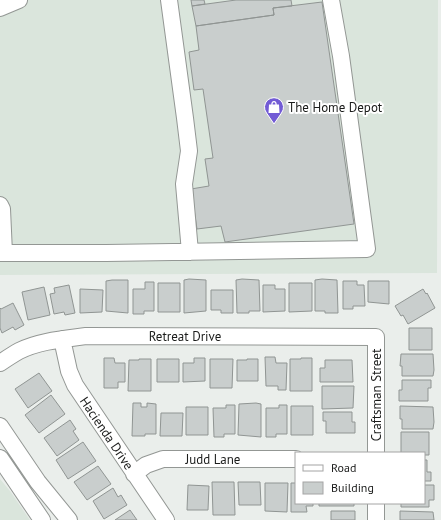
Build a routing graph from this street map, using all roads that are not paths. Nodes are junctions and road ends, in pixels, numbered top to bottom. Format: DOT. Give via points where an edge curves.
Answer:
graph roads {
  1 [pos="18,0"];
  2 [pos="168,0"];
  3 [pos="331,0"];
  4 [pos="0,8"];
  5 [pos="0,205"];
  6 [pos="190,252"];
  7 [pos="2,253"];
  8 [pos="376,337"];
  9 [pos="62,339"];
  10 [pos="0,363"];
  11 [pos="0,426"];
  12 [pos="376,452"];
  13 [pos="0,458"];
  14 [pos="295,459"];
  15 [pos="134,474"];
  16 [pos="376,504"];
  17 [pos="42,520"];
  18 [pos="69,520"];
  19 [pos="166,520"];
  20 [pos="376,520"];
  1 -- 4 [label="street"];
  2 -- 6 [label="street" via="188,151 184,184"];
  3 -- 6 [label="street" via="341,56 366,250"];
  5 -- 7 [label="street"];
  6 -- 7 [label="street"];
  8 -- 9 [label="street, Retreat Drive" via="86,336"];
  8 -- 12 [label="street, Craftsman Street"];
  9 -- 10 [label="street, Retreat Drive" via="19,351"];
  9 -- 15 [label="street, Hacienda Drive" via="75,385"];
  11 -- 18 [label="street" via="38,482"];
  13 -- 17 [label="street"];
  14 -- 15 [label="street, Judd Lane" via="163,459 146,464"];
  15 -- 19 [label="street, Hacienda Drive"];
  16 -- 20 [label="street"];
}
